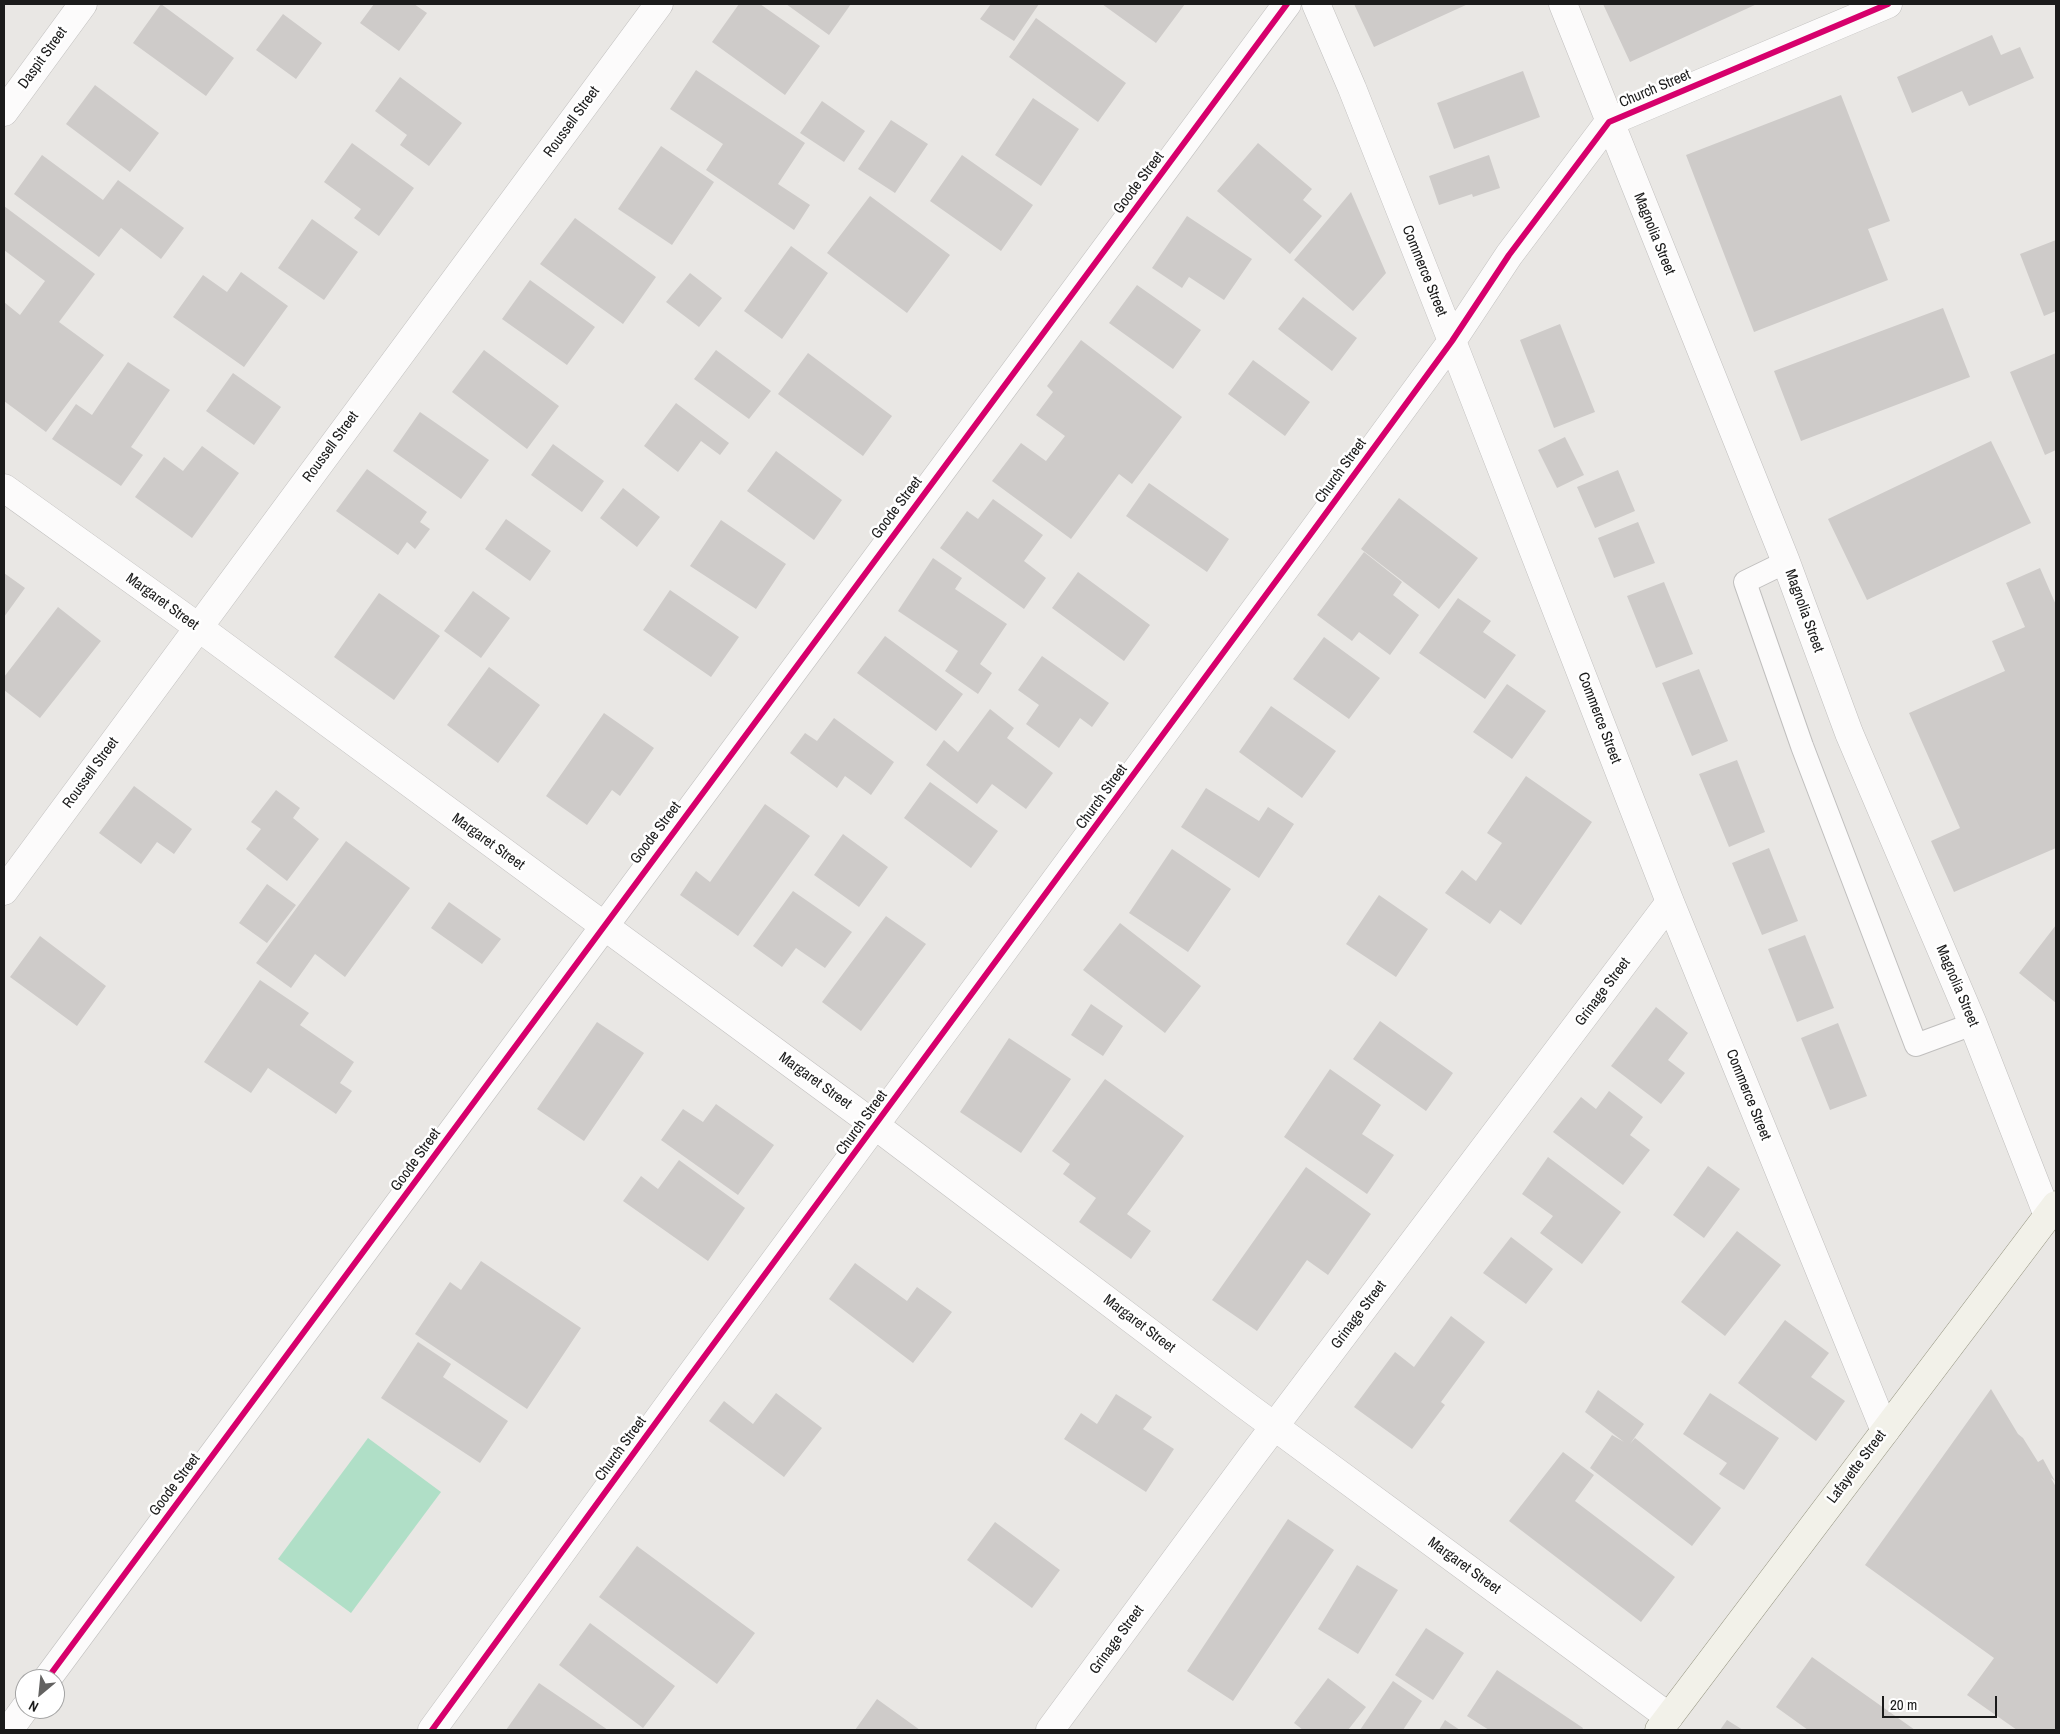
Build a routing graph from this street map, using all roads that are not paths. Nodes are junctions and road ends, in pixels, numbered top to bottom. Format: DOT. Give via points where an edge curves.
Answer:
graph roads {
  1 [pos="83,4"];
  2 [pos="659,4"];
  3 [pos="1287,4"];
  4 [pos="1316,4"];
  5 [pos="1562,4"];
  6 [pos="1888,4"];
  7 [pos="4,112"];
  8 [pos="1609,122"];
  9 [pos="1452,341"];
  10 [pos="4,488"];
  11 [pos="1786,562"];
  12 [pos="198,628"];
  13 [pos="4,892"];
  14 [pos="1670,902"];
  15 [pos="603,925"];
  16 [pos="1973,1024"];
  17 [pos="876,1126"];
  18 [pos="2052,1211"];
  19 [pos="1275,1425"];
  20 [pos="1885,1431"];
  21 [pos="54,1669"];
  22 [pos="16,1719"];
  23 [pos="1664,1724"];
  24 [pos="8,1730"];
  25 [pos="432,1730"];
  26 [pos="1050,1730"];
  1 -- 7 [label="street, Daspit Street"];
  2 -- 12 [label="street, Roussell Street"];
  3 -- 15 [label="street, Goode Street"];
  4 -- 9 [label="street, Commerce Street"];
  5 -- 8 [label="street, Magnolia Street"];
  6 -- 8 [label="street, Church Street"];
  8 -- 9 [label="street, Church Street" via="1509,255"];
  8 -- 11 [label="street, Magnolia Street"];
  9 -- 14 [label="street, Commerce Street"];
  9 -- 17 [label="street, Church Street"];
  10 -- 12 [label="street, Margaret Street"];
  11 -- 16 [label="street, Magnolia Street" via="1849,733"];
  11 -- 16 [label="lane" via="1745,582 1802,746 1916,1045"];
  12 -- 13 [label="street, Roussell Street"];
  12 -- 15 [label="street, Margaret Street"];
  14 -- 19 [label="street, Grinage Street"];
  14 -- 20 [label="street, Commerce Street"];
  15 -- 17 [label="street, Margaret Street"];
  15 -- 21 [label="street, Goode Street"];
  16 -- 18 [label="street, Magnolia Street"];
  17 -- 19 [label="street, Margaret Street"];
  17 -- 25 [label="street, Church Street"];
  18 -- 20 [label="street, Lafayette Street"];
  19 -- 23 [label="street, Margaret Street"];
  19 -- 26 [label="street, Grinage Street"];
  20 -- 23 [label="street, Lafayette Street"];
  22 -- 24 [label="street"];
}
